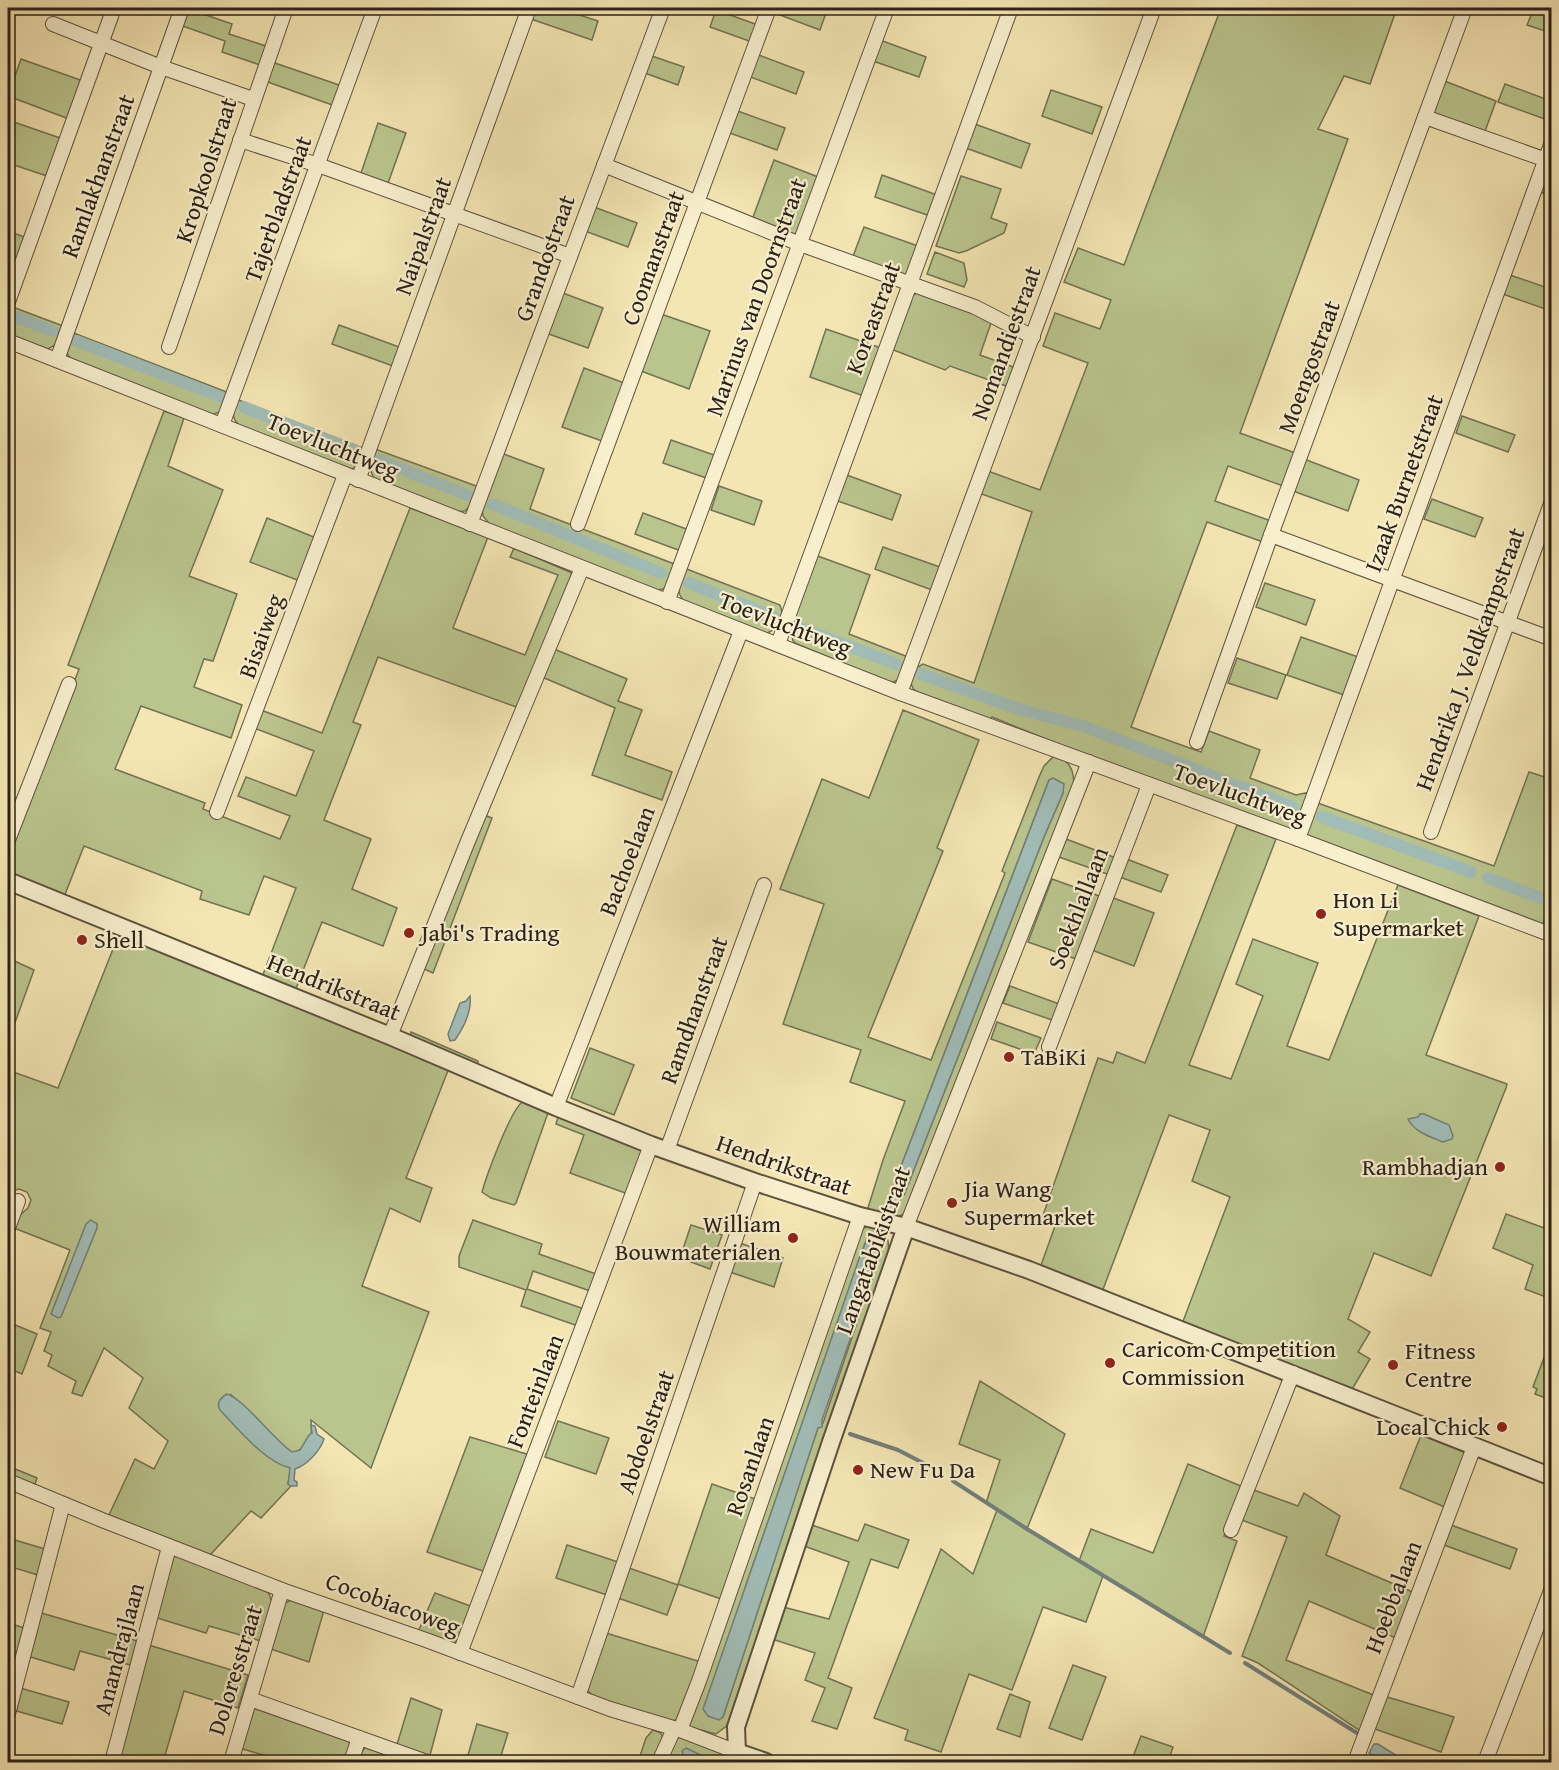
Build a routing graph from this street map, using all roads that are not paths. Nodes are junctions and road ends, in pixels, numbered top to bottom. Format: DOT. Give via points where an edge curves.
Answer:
graph roads {
  1 [pos="114,8"];
  2 [pos="182,8"];
  3 [pos="286,8"];
  4 [pos="375,8"];
  5 [pos="529,8"];
  6 [pos="663,8"];
  7 [pos="769,8"];
  8 [pos="887,8"];
  9 [pos="1011,8"];
  10 [pos="1154,8"];
  11 [pos="1465,8"];
  12 [pos="53,24"];
  13 [pos="101,42"];
  14 [pos="161,67"];
  15 [pos="253,99"];
  16 [pos="1425,117"];
  17 [pos="240,140"];
  18 [pos="1551,142"];
  19 [pos="1548,161"];
  20 [pos="318,165"];
  21 [pos="604,165"];
  22 [pos="697,203"];
  23 [pos="455,215"];
  24 [pos="800,244"];
  25 [pos="570,256"];
  26 [pos="909,283"];
  27 [pos="8,302"];
  28 [pos="1033,337"];
  29 [pos="8,341"];
  30 [pos="169,347"];
  31 [pos="57,360"];
  32 [pos="222,425"];
  33 [pos="352,477"];
  34 [pos="1551,501"];
  35 [pos="470,524"];
  36 [pos="578,524"];
  37 [pos="1271,535"];
  38 [pos="582,568"];
  39 [pos="1392,580"];
  40 [pos="668,602"];
  41 [pos="1508,623"];
  42 [pos="741,631"];
  43 [pos="1551,639"];
  44 [pos="778,644"];
  45 [pos="69,684"];
  46 [pos="900,693"];
  47 [pos="1197,742"];
  48 [pos="1089,762"];
  49 [pos="1149,785"];
  50 [pos="217,812"];
  51 [pos="1431,832"];
  52 [pos="1298,839"];
  53 [pos="8,840"];
  54 [pos="8,881"];
  55 [pos="764,885"];
  56 [pos="1551,935"];
  57 [pos="390,1036"];
  58 [pos="1050,1047"];
  59 [pos="556,1107"];
  60 [pos="659,1147"];
  61 [pos="755,1182"];
  62 [pos="18,1201"];
  63 [pos="860,1216"];
  64 [pos="906,1227"];
  65 [pos="8,1228"];
  66 [pos="1293,1374"];
  67 [pos="1474,1447"];
  68 [pos="1551,1477"];
  69 [pos="8,1481"];
  70 [pos="63,1504"];
  71 [pos="1231,1530"];
  72 [pos="169,1547"];
  73 [pos="1551,1588"];
  74 [pos="282,1590"];
  75 [pos="460,1653"];
  76 [pos="578,1697"];
  77 [pos="250,1699"];
  78 [pos="8,1714"];
  79 [pos="677,1729"];
  80 [pos="359,1738"];
  81 [pos="740,1757"];
  82 [pos="112,1762"];
  83 [pos="231,1762"];
  84 [pos="351,1762"];
  85 [pos="428,1762"];
  86 [pos="659,1762"];
  87 [pos="766,1762"];
  88 [pos="1355,1762"];
  89 [pos="1485,1762"];
  1 -- 13 [label="street"];
  2 -- 14 [label="street, Ramlakhanstraat"];
  3 -- 15 [label="street, Kropkoolstraat"];
  4 -- 20 [label="street, Tajerbladstraat"];
  5 -- 23 [label="street, Naipalstraat"];
  6 -- 21 [label="street, Grandostraat"];
  7 -- 22 [label="street, Coomanstraat"];
  8 -- 24 [label="street, Marinus van Doornstraat"];
  9 -- 26 [label="street, Koreastraat"];
  10 -- 28 [label="street, Nomandiestraat"];
  11 -- 16 [label="street, Moengostraat"];
  12 -- 13 [label="street"];
  13 -- 14 [label="street"];
  13 -- 27 [label="street"];
  14 -- 15 [label="street"];
  14 -- 31 [label="street, Ramlakhanstraat"];
  15 -- 17 [label="street, Kropkoolstraat"];
  16 -- 19 [label="street"];
  16 -- 37 [label="street, Moengostraat"];
  17 -- 20 [label="street"];
  17 -- 30 [label="street, Kropkoolstraat"];
  18 -- 19 [label="street, Izaak Burnetstraat"];
  19 -- 39 [label="street, Izaak Burnetstraat"];
  20 -- 23 [label="street"];
  20 -- 32 [label="street, Tajerbladstraat"];
  21 -- 22 [label="street"];
  21 -- 25 [label="street, Grandostraat"];
  22 -- 24 [label="street"];
  22 -- 36 [label="street, Coomanstraat"];
  23 -- 25 [label="street"];
  23 -- 33 [label="street, Naipalstraat"];
  24 -- 26 [label="street"];
  24 -- 40 [label="street, Marinus van Doornstraat"];
  25 -- 35 [label="street, Grandostraat"];
  26 -- 28 [label="street" via="975,307"];
  26 -- 44 [label="street, Koreastraat"];
  28 -- 46 [label="street, Nomandiestraat"];
  29 -- 31 [label="street, Toevluchtweg"];
  31 -- 32 [label="street, Toevluchtweg"];
  32 -- 33 [label="street, Toevluchtweg"];
  33 -- 35 [label="street, Toevluchtweg"];
  33 -- 50 [label="street, Bisaiweg"];
  34 -- 41 [label="street, Hendrika J. Veldkampstraat"];
  35 -- 38 [label="street, Toevluchtweg"];
  37 -- 39 [label="street"];
  37 -- 47 [label="street, Moengostraat"];
  38 -- 40 [label="street, Toevluchtweg"];
  38 -- 57 [label="street"];
  39 -- 41 [label="street"];
  39 -- 52 [label="street, Izaak Burnetstraat"];
  40 -- 42 [label="street, Toevluchtweg"];
  41 -- 43 [label="street"];
  41 -- 51 [label="street, Hendrika J. Veldkampstraat"];
  42 -- 44 [label="street, Toevluchtweg"];
  42 -- 59 [label="street, Bachoelaan"];
  44 -- 46 [label="street, Toevluchtweg"];
  45 -- 53 [label="street"];
  46 -- 48 [label="street, Toevluchtweg"];
  48 -- 49 [label="street, Toevluchtweg"];
  48 -- 64 [label="street, Langatabikistraat"];
  49 -- 52 [label="street, Toevluchtweg"];
  49 -- 58 [label="street, Soekhlallaan"];
  52 -- 56 [label="street, Toevluchtweg"];
  54 -- 57 [label="street, Hendrikstraat"];
  55 -- 60 [label="street, Ramdhanstraat"];
  57 -- 59 [label="street, Hendrikstraat"];
  59 -- 60 [label="street, Hendrikstraat"];
  60 -- 61 [label="street, Hendrikstraat"];
  60 -- 75 [label="street, Fonteinlaan"];
  61 -- 63 [label="street, Hendrikstraat"];
  61 -- 76 [label="street, Abdoelstraat"];
  62 -- 65 [label="street"];
  63 -- 64 [label="street, Hendrikstraat"];
  63 -- 79 [label="street, Rosanlaan" via="703,1670"];
  64 -- 66 [label="street, Hendrikstraat" via="1070,1285"];
  64 -- 81 [label="street, Langatabikistraat" via="736,1727"];
  66 -- 67 [label="street, Hendrikstraat"];
  66 -- 71 [label="street"];
  67 -- 68 [label="street, Hendrikstraat"];
  67 -- 88 [label="street, Hoebbalaan"];
  69 -- 70 [label="street, Cocobiacoweg"];
  70 -- 72 [label="street, Cocobiacoweg"];
  70 -- 78 [label="street"];
  72 -- 74 [label="street, Cocobiacoweg"];
  72 -- 82 [label="street, Anandrajlaan"];
  73 -- 89 [label="street"];
  74 -- 75 [label="street, Cocobiacoweg"];
  74 -- 77 [label="street, Doloresstraat"];
  75 -- 76 [label="street, Cocobiacoweg"];
  76 -- 79 [label="street, Cocobiacoweg"];
  77 -- 80 [label="street"];
  77 -- 83 [label="street, Doloresstraat"];
  79 -- 81 [label="street, Cocobiacoweg"];
  79 -- 86 [label="street, Rosanlaan"];
  80 -- 84 [label="street"];
  80 -- 85 [label="street"];
  81 -- 87 [label="street, Cocobiacoweg"];
}
